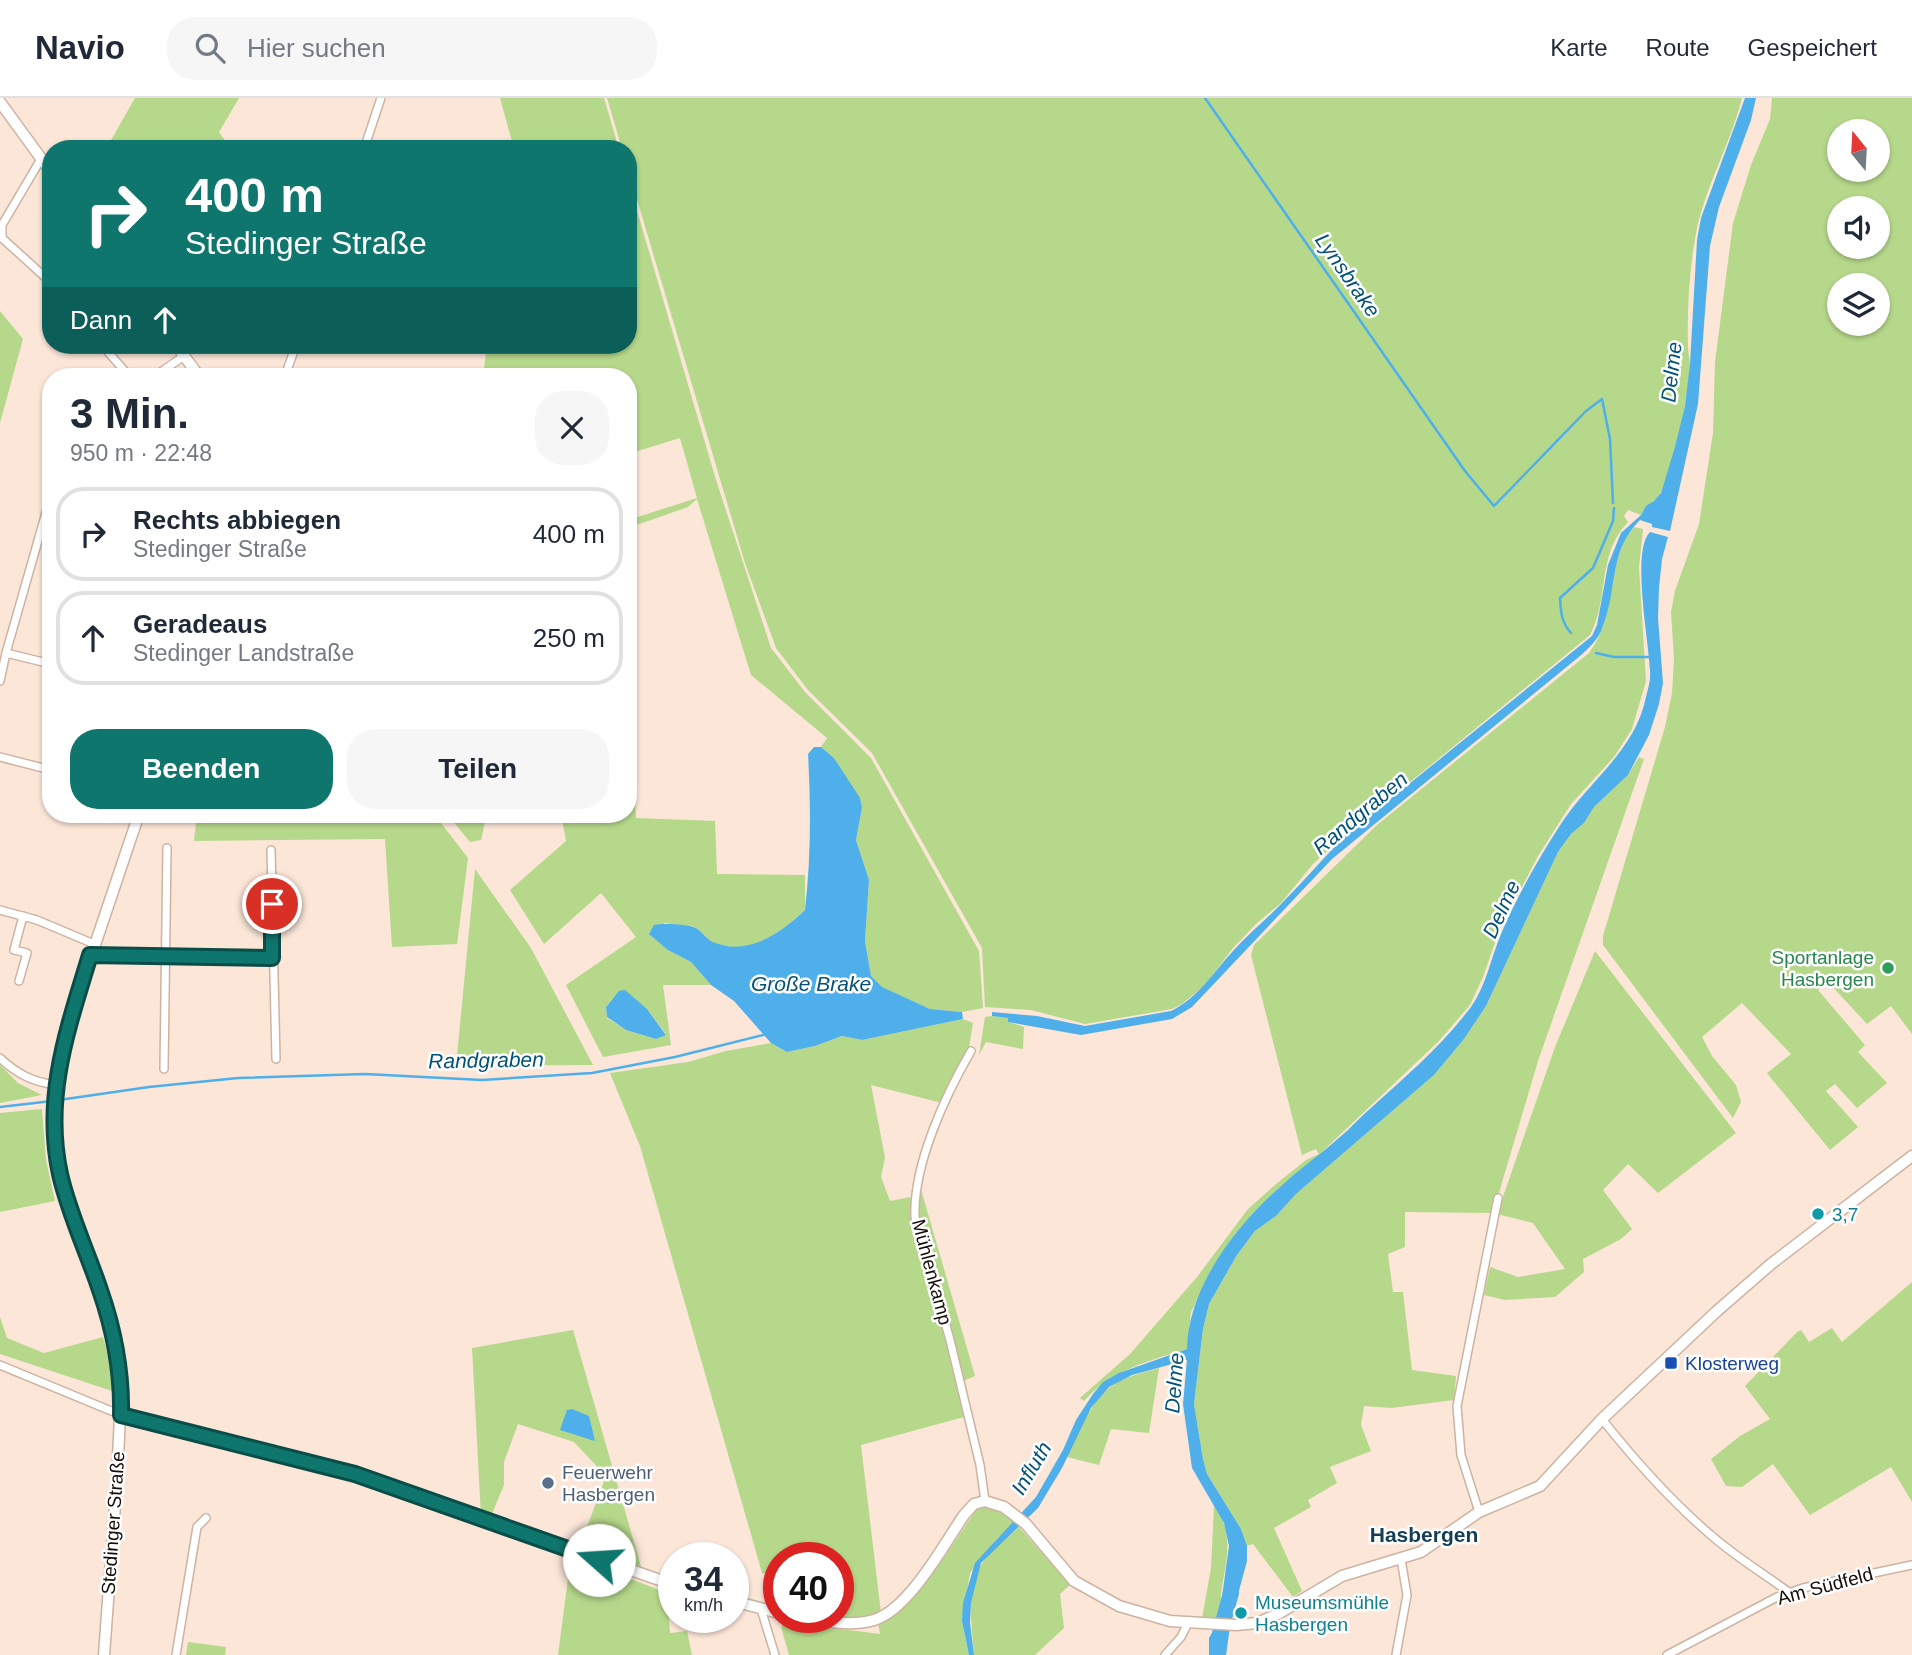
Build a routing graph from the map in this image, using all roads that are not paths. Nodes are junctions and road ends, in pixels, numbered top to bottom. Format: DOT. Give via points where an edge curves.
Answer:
graph roads {
  1 [pos="382,98"];
  2 [pos="0,102"];
  3 [pos="366,140"];
  4 [pos="41,159"];
  5 [pos="42,274"];
  6 [pos="110,354"];
  7 [pos="184,356"];
  8 [pos="121,368"];
  9 [pos="167,368"];
  10 [pos="193,368"];
  11 [pos="42,529"];
  12 [pos="41,533"];
  13 [pos="6,653"];
  14 [pos="42,662"];
  15 [pos="0,681"];
  16 [pos="0,757"];
  17 [pos="42,768"];
  18 [pos="136,823"];
  19 [pos="167,848"];
  20 [pos="271,850"];
  21 [pos="0,910"];
  22 [pos="23,916"];
  23 [pos="94,944"];
  24 [pos="90,955"];
  25 [pos="165,956"];
  26 [pos="272,958"];
  27 [pos="19,981"];
  28 [pos="971,1051"];
  29 [pos="0,1058"];
  30 [pos="276,1059"];
  31 [pos="164,1069"];
  32 [pos="56,1088"];
  33 [pos="1912,1156"];
  34 [pos="1498,1198"];
  35 [pos="0,1365"];
  36 [pos="121,1415"];
  37 [pos="1602,1419"];
  38 [pos="985,1501"];
  39 [pos="1479,1512"];
  40 [pos="206,1518"];
  41 [pos="1401,1559"];
  42 [pos="1912,1565"];
  43 [pos="658,1579"];
  44 [pos="1790,1593"];
  45 [pos="749,1605"];
  46 [pos="757,1607"];
  47 [pos="763,1609"];
  48 [pos="854,1622"];
  49 [pos="1188,1623"];
  50 [pos="104,1655"];
  51 [pos="177,1655"];
  52 [pos="775,1655"];
  53 [pos="1165,1655"];
  54 [pos="1396,1655"];
  55 [pos="1667,1655"];
  1 -- 3 [label="street"];
  2 -- 4 [label="street"];
  4 -- 5 [label="street" via="2,225 2,238"];
  6 -- 8 [label="street"];
  7 -- 9 [label="street"];
  7 -- 10 [label="street"];
  11 -- 12 [label="street"];
  12 -- 13 [label="street"];
  13 -- 14 [label="street"];
  13 -- 15 [label="street"];
  16 -- 17 [label="street"];
  18 -- 23 [label="street, Stedinger Straße"];
  19 -- 25 [label="street"];
  20 -- 26 [label="street"];
  21 -- 22 [label="street"];
  22 -- 23 [label="street"];
  22 -- 27 [label="street" via="14,950 27,953"];
  23 -- 24 [label="street, Stedinger Straße"];
  24 -- 25 [label="street"];
  24 -- 32 [label="street, Stedinger Straße" via="64,1037"];
  25 -- 26 [label="street"];
  25 -- 31 [label="street"];
  26 -- 30 [label="street"];
  28 -- 38 [label="street, Mühlenkamp" via="922,1160 914,1197 915,1217 950,1340"];
  29 -- 32 [label="street" via="16,1073"];
  32 -- 36 [label="street, Stedinger Straße" via="55,1141 60,1172 113,1332"];
  33 -- 37 [label="street" via="1771,1264"];
  34 -- 39 [label="street" via="1457,1406 1461,1455"];
  35 -- 36 [label="street"];
  36 -- 43 [label="street" via="355,1474"];
  36 -- 50 [label="street, Stedinger Straße"];
  37 -- 39 [label="street" via="1540,1486"];
  37 -- 44 [label="street" via="1643,1471 1681,1508"];
  38 -- 48 [label="street" via="974,1504 964,1515 893,1610"];
  38 -- 49 [label="street" via="1026,1524 1074,1581 1119,1606"];
  39 -- 41 [label="street" via="1421,1552"];
  40 -- 51 [label="street" via="197,1527"];
  41 -- 49 [label="street" via="1342,1576 1257,1623"];
  41 -- 54 [label="street" via="1407,1595"];
  42 -- 44 [label="street, Am Südfeld"];
  44 -- 55 [label="street, Am Südfeld"];
  45 -- 46 [label="street"];
  46 -- 47 [label="street"];
  46 -- 52 [label="street"];
  49 -- 53 [label="street"];
}
